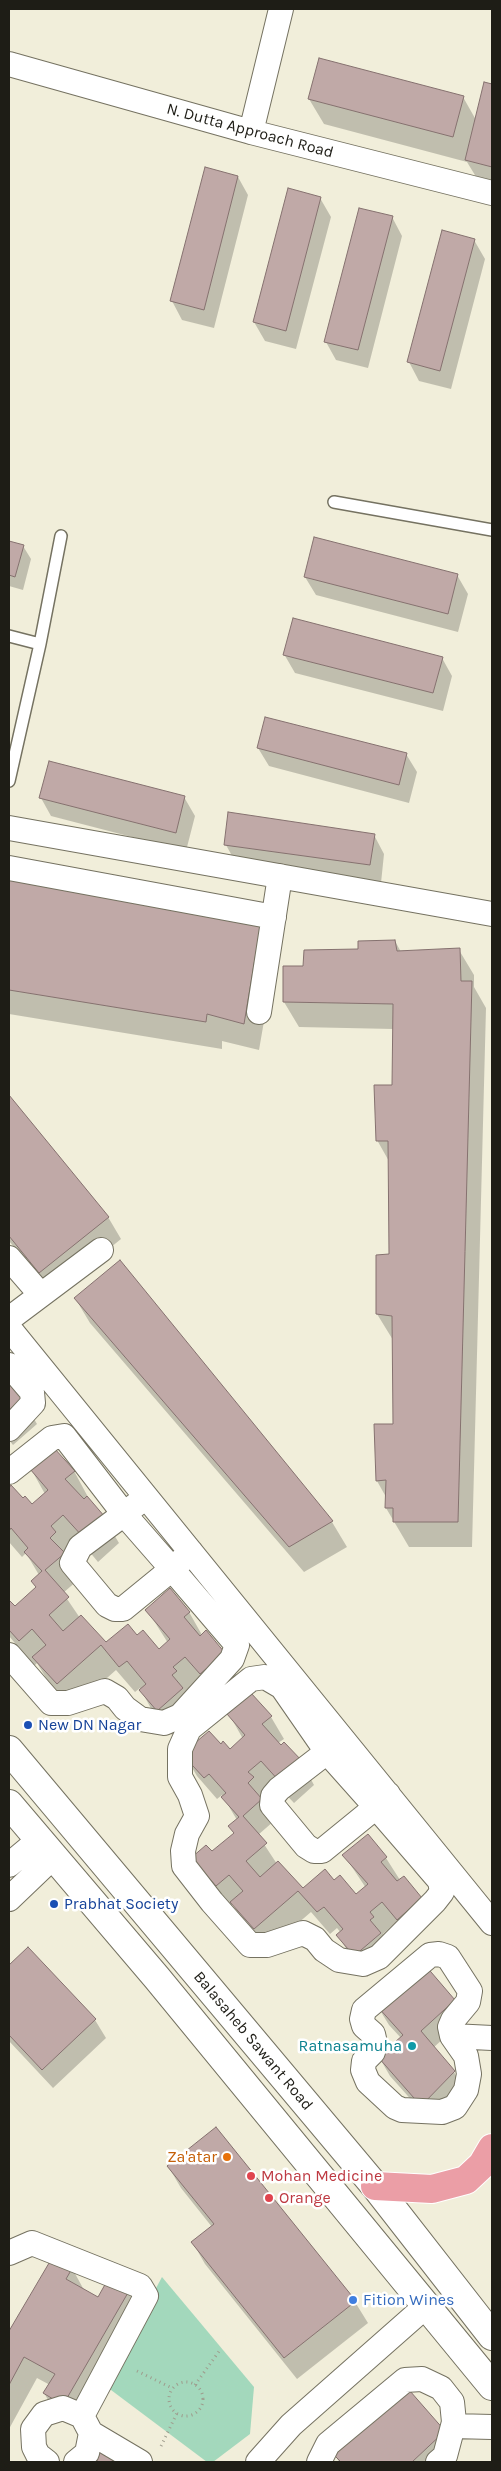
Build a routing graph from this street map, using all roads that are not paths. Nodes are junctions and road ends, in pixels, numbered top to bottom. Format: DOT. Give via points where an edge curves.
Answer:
graph roads {
  1 [pos="281,9"];
  2 [pos="9,64"];
  3 [pos="251,132"];
  4 [pos="492,193"];
  5 [pos="334,502"];
  6 [pos="492,530"];
  7 [pos="61,536"];
  8 [pos="9,636"];
  9 [pos="40,644"];
  10 [pos="9,781"];
  11 [pos="9,828"];
  12 [pos="9,868"];
  13 [pos="280,876"];
  14 [pos="492,914"];
  15 [pos="274,917"];
  16 [pos="259,1012"];
  17 [pos="101,1250"];
  18 [pos="9,1258"];
  19 [pos="41,1295"];
  20 [pos="9,1319"];
  21 [pos="9,1328"];
  22 [pos="9,1365"];
  23 [pos="9,1429"];
  24 [pos="9,1472"];
  25 [pos="147,1498"];
  26 [pos="124,1514"];
  27 [pos="191,1552"];
  28 [pos="172,1569"];
  29 [pos="9,1655"];
  30 [pos="336,1746"];
  31 [pos="9,1750"];
  32 [pos="46,1794"];
  33 [pos="382,1801"];
  34 [pos="12,1808"];
  35 [pos="46,1848"];
  36 [pos="9,1865"];
  37 [pos="9,1899"];
  38 [pos="492,1923"];
  39 [pos="452,2036"];
  40 [pos="492,2038"];
  41 [pos="492,2148"];
  42 [pos="375,2186"];
  43 [pos="9,2253"];
  44 [pos="426,2306"];
  45 [pos="492,2336"];
  46 [pos="492,2386"];
  47 [pos="86,2425"];
  48 [pos="453,2426"];
  49 [pos="492,2427"];
  50 [pos="148,2458"];
  51 [pos="46,2462"];
  52 [pos="76,2462"];
  53 [pos="258,2462"];
  54 [pos="319,2462"];
  55 [pos="438,2462"];
  1 -- 3 [label="street"];
  2 -- 3 [label="street, N. Dutta Approach Road"];
  3 -- 4 [label="street, N. Dutta Approach Road"];
  5 -- 6 [label="lane"];
  7 -- 9 [label="lane"];
  8 -- 9 [label="lane"];
  9 -- 10 [label="lane"];
  11 -- 13 [label="street"];
  12 -- 15 [label="street"];
  13 -- 14 [label="street"];
  13 -- 15 [label="street"];
  15 -- 16 [label="street"];
  17 -- 19 [label="street"];
  18 -- 19 [label="street"];
  19 -- 20 [label="street"];
  21 -- 25 [label="street"];
  22 -- 23 [label="street" via="32,1392 33,1402"];
  24 -- 26 [label="street" via="52,1438 64,1436"];
  25 -- 26 [label="street"];
  25 -- 27 [label="street"];
  26 -- 28 [label="street"];
  26 -- 28 [label="street" via="80,1547 72,1563 107,1605 123,1609"];
  27 -- 28 [label="street"];
  27 -- 30 [label="street"];
  28 -- 29 [label="street" via="237,1645 232,1659 180,1716 164,1723 140,1719 105,1691 68,1703 51,1703"];
  30 -- 33 [label="street"];
  30 -- 33 [label="street" via="273,1796 272,1804 306,1846 322,1851"];
  30 -- 33 [label="street" via="282,1688 265,1677 251,1679 189,1729 180,1749 180,1777 197,1816 187,1834 184,1866 250,1945 267,1945 303,1933 339,1960 363,1964 379,1957 435,1901 442,1892 440,1882"];
  31 -- 32 [label="main road, Balasaheb Sawant Road"];
  32 -- 34 [label="main road"];
  32 -- 42 [label="main road, Balasaheb Sawant Road"];
  33 -- 38 [label="street"];
  34 -- 35 [label="main road, Balasaheb Sawant Road"];
  35 -- 36 [label="street"];
  35 -- 37 [label="street"];
  35 -- 44 [label="main road, Balasaheb Sawant Road"];
  39 -- 39 [label="street" via="450,2027 468,2002 470,1991 448,1957 430,1954 364,2010 364,2026 373,2034 375,2042 373,2052 364,2061 363,2070 368,2082 402,2110 428,2113 455,2107 466,2090 469,2074 466,2056"];
  39 -- 40 [label="street"];
  41 -- 42 [label="main road" via="482,2165 466,2180 432,2189"];
  42 -- 45 [label="main road, Balasaheb Sawant Road"];
  43 -- 47 [label="street" via="32,2243 140,2286 146,2296 112,2358"];
  44 -- 46 [label="main road, Balasaheb Sawant Road"];
  44 -- 53 [label="street" via="291,2425"];
  47 -- 50 [label="street"];
  47 -- 51 [label="street" via="63,2408 44,2414 33,2429 34,2447"];
  47 -- 52 [label="street" via="87,2453"];
  48 -- 49 [label="street"];
  48 -- 54 [label="street" via="452,2402 441,2388 422,2379 405,2380 328,2444"];
  48 -- 55 [label="street" via="445,2456"];
}
